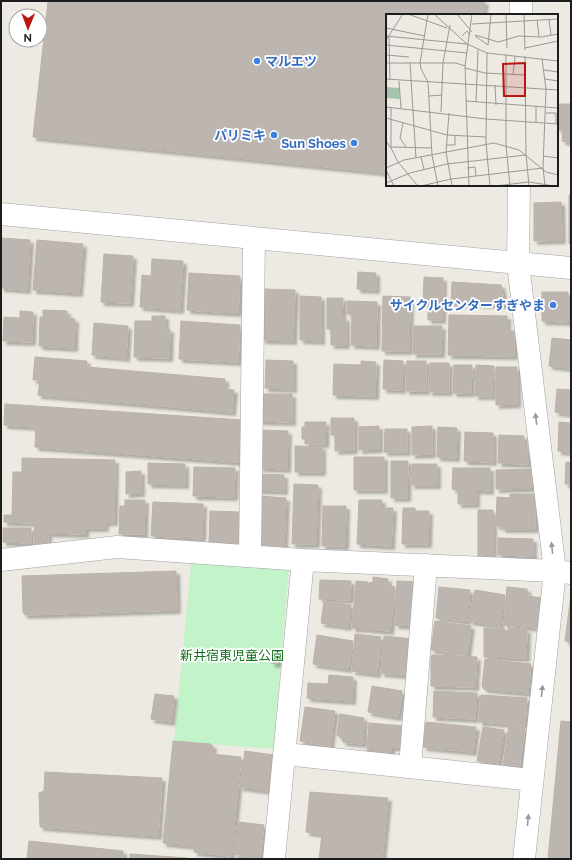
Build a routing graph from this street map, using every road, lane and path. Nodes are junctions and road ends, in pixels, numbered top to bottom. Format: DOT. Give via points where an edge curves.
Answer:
graph roads {
  1 [pos="521,1"];
  2 [pos="521,14"];
  3 [pos="519,186"];
  4 [pos="1,214"];
  5 [pos="254,238"];
  6 [pos="518,264"];
  7 [pos="571,268"];
  8 [pos="250,556"];
  9 [pos="1,560"];
  10 [pos="303,560"];
  11 [pos="426,565"];
  12 [pos="563,572"];
  13 [pos="285,754"];
  14 [pos="410,767"];
  15 [pos="532,780"];
  16 [pos="274,859"];
  17 [pos="524,859"];
  1 -- 2 [label="street"];
  3 -- 6 [label="street"];
  4 -- 5 [label="street"];
  5 -- 6 [label="street"];
  5 -- 8 [label="street"];
  6 -- 7 [label="street"];
  12 -- 6 [label="street, one-way"];
  8 -- 9 [label="street" via="117,547"];
  8 -- 10 [label="street"];
  10 -- 11 [label="street"];
  10 -- 13 [label="street"];
  11 -- 12 [label="street"];
  11 -- 14 [label="street"];
  15 -- 12 [label="street, one-way"];
  13 -- 14 [label="street"];
  13 -- 16 [label="street"];
  14 -- 15 [label="street"];
  17 -- 15 [label="street, one-way"];
}
